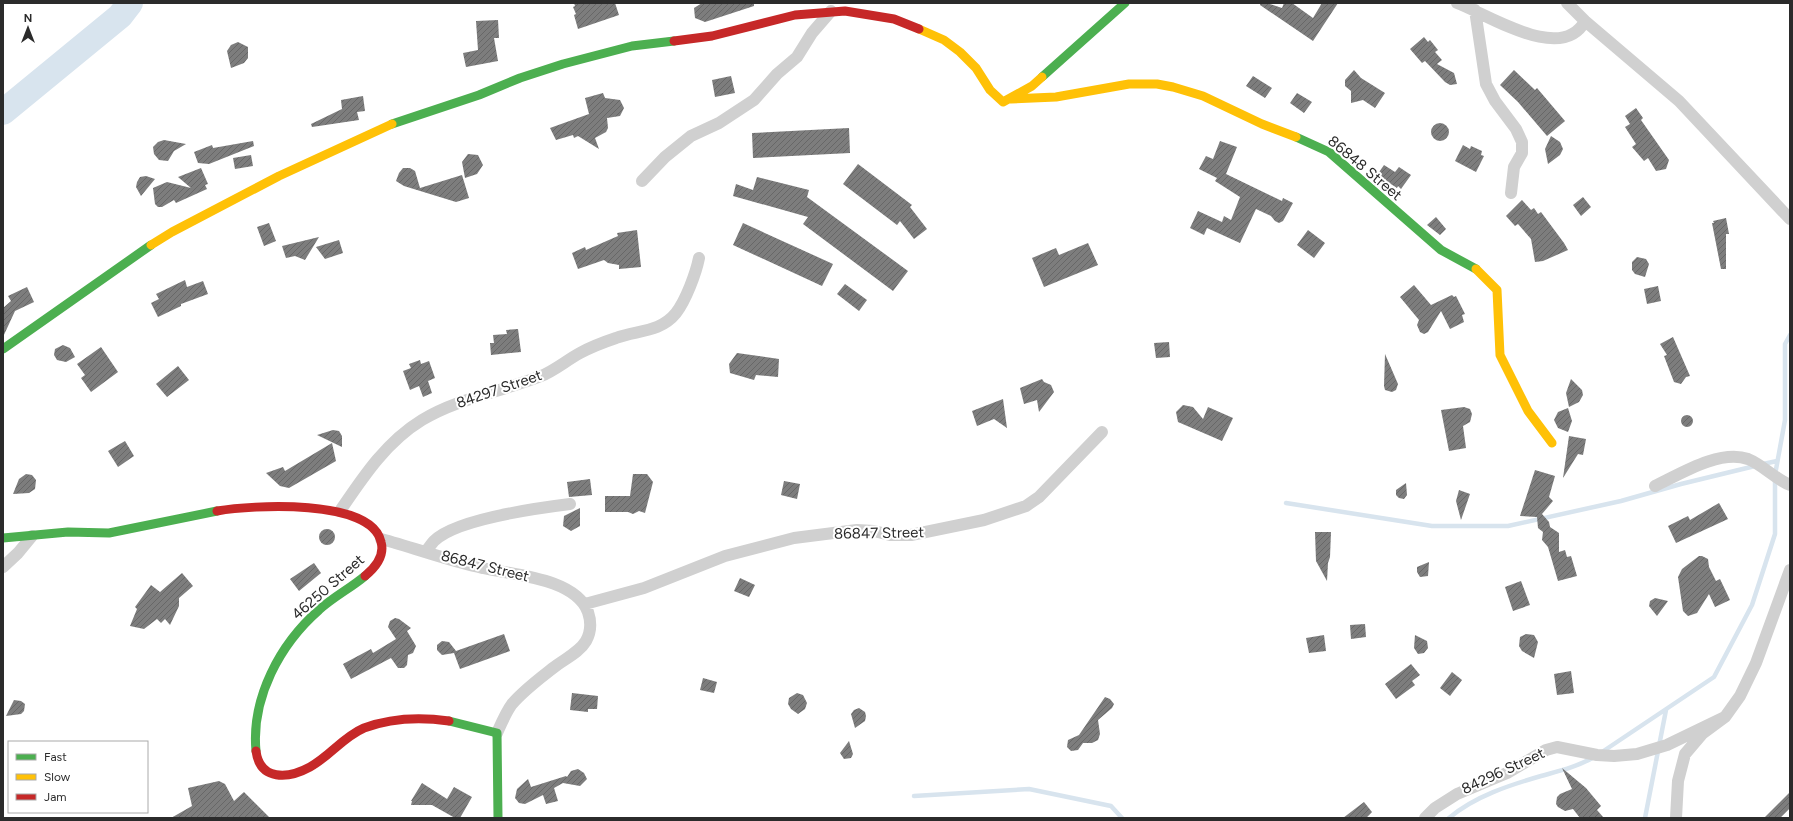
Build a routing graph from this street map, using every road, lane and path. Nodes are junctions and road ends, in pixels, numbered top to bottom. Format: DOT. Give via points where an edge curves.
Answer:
graph roads {
  1 [pos="1125,3"];
  2 [pos="1457,3"];
  3 [pos="1567,3"];
  4 [pos="1475,10"];
  5 [pos="831,11"];
  6 [pos="1585,21"];
  7 [pos="1010,99"];
  8 [pos="642,181"];
  9 [pos="1511,193"];
  10 [pos="1790,219"];
  11 [pos="700,258"];
  12 [pos="3,349"];
  13 [pos="1102,432"];
  14 [pos="1552,443"];
  15 [pos="1790,485"];
  16 [pos="1655,486"];
  17 [pos="570,504"];
  18 [pos="340,511"];
  19 [pos="32,536"];
  20 [pos="3,538"];
  21 [pos="381,539"];
  22 [pos="426,551"];
  23 [pos="3,568"];
  24 [pos="1790,570"];
  25 [pos="585,604"];
  26 [pos="1725,717"];
  27 [pos="497,733"];
  28 [pos="498,818"];
  29 [pos="1425,818"];
  30 [pos="1676,818"];
  1 -- 7 [label="street" via="1032,86"];
  2 -- 4 [label="street"];
  3 -- 6 [label="street"];
  4 -- 6 [label="street" via="1524,33 1547,39 1572,36 1580,30"];
  4 -- 9 [label="street" via="1486,84 1522,142 1522,153 1514,167"];
  5 -- 7 [label="street, 86848 Street" via="894,19 944,40 976,68 995,96 1003,102"];
  5 -- 8 [label="street" via="797,57 776,74 754,100 719,123 691,136 665,157"];
  5 -- 12 [label="street" via="795,15 712,36 632,46 563,64 378,129 279,176 172,232"];
  6 -- 10 [label="street" via="1679,101"];
  7 -- 14 [label="street, 86848 Street" via="1056,97 1139,83 1161,84 1208,97 1329,152 1441,250 1477,270 1497,290 1500,355 1528,411"];
  11 -- 18 [label="street, 84297 Street" via="676,313 662,325 644,332 618,337 580,353 543,375 446,407 423,420 401,434 382,454"];
  13 -- 25 [label="street, 86847 Street" via="1039,497 1026,506 950,528 911,535 857,530 794,538 725,556 644,588"];
  15 -- 16 [label="street" via="1747,459 1731,456 1710,461"];
  17 -- 22 [label="street" via="476,521 443,534"];
  18 -- 19 [label="street" via="232,509 107,533 68,532"];
  18 -- 21 [label="street" via="368,524 376,530"];
  19 -- 20 [label="street"];
  19 -- 23 [label="street"];
  21 -- 22 [label="street, 86847 Street"];
  21 -- 27 [label="street, 46250 Street" via="383,550 371,570 331,599 283,650 275,664 259,710 255,731 255,749 259,764 267,773 275,775 298,773 314,766 350,736 364,728 394,720 455,720"];
  22 -- 25 [label="street, 86847 Street" via="483,568 544,580 564,588"];
  24 -- 26 [label="street" via="1756,663 1740,696"];
  25 -- 27 [label="street" via="590,623 586,641 539,679 512,705"];
  26 -- 29 [label="street, 84296 Street" via="1667,745 1637,754 1597,755 1557,747 1546,750 1507,773 1456,794"];
  26 -- 30 [label="street" via="1702,734 1685,754 1678,781"];
  27 -- 28 [label="street"];
}
